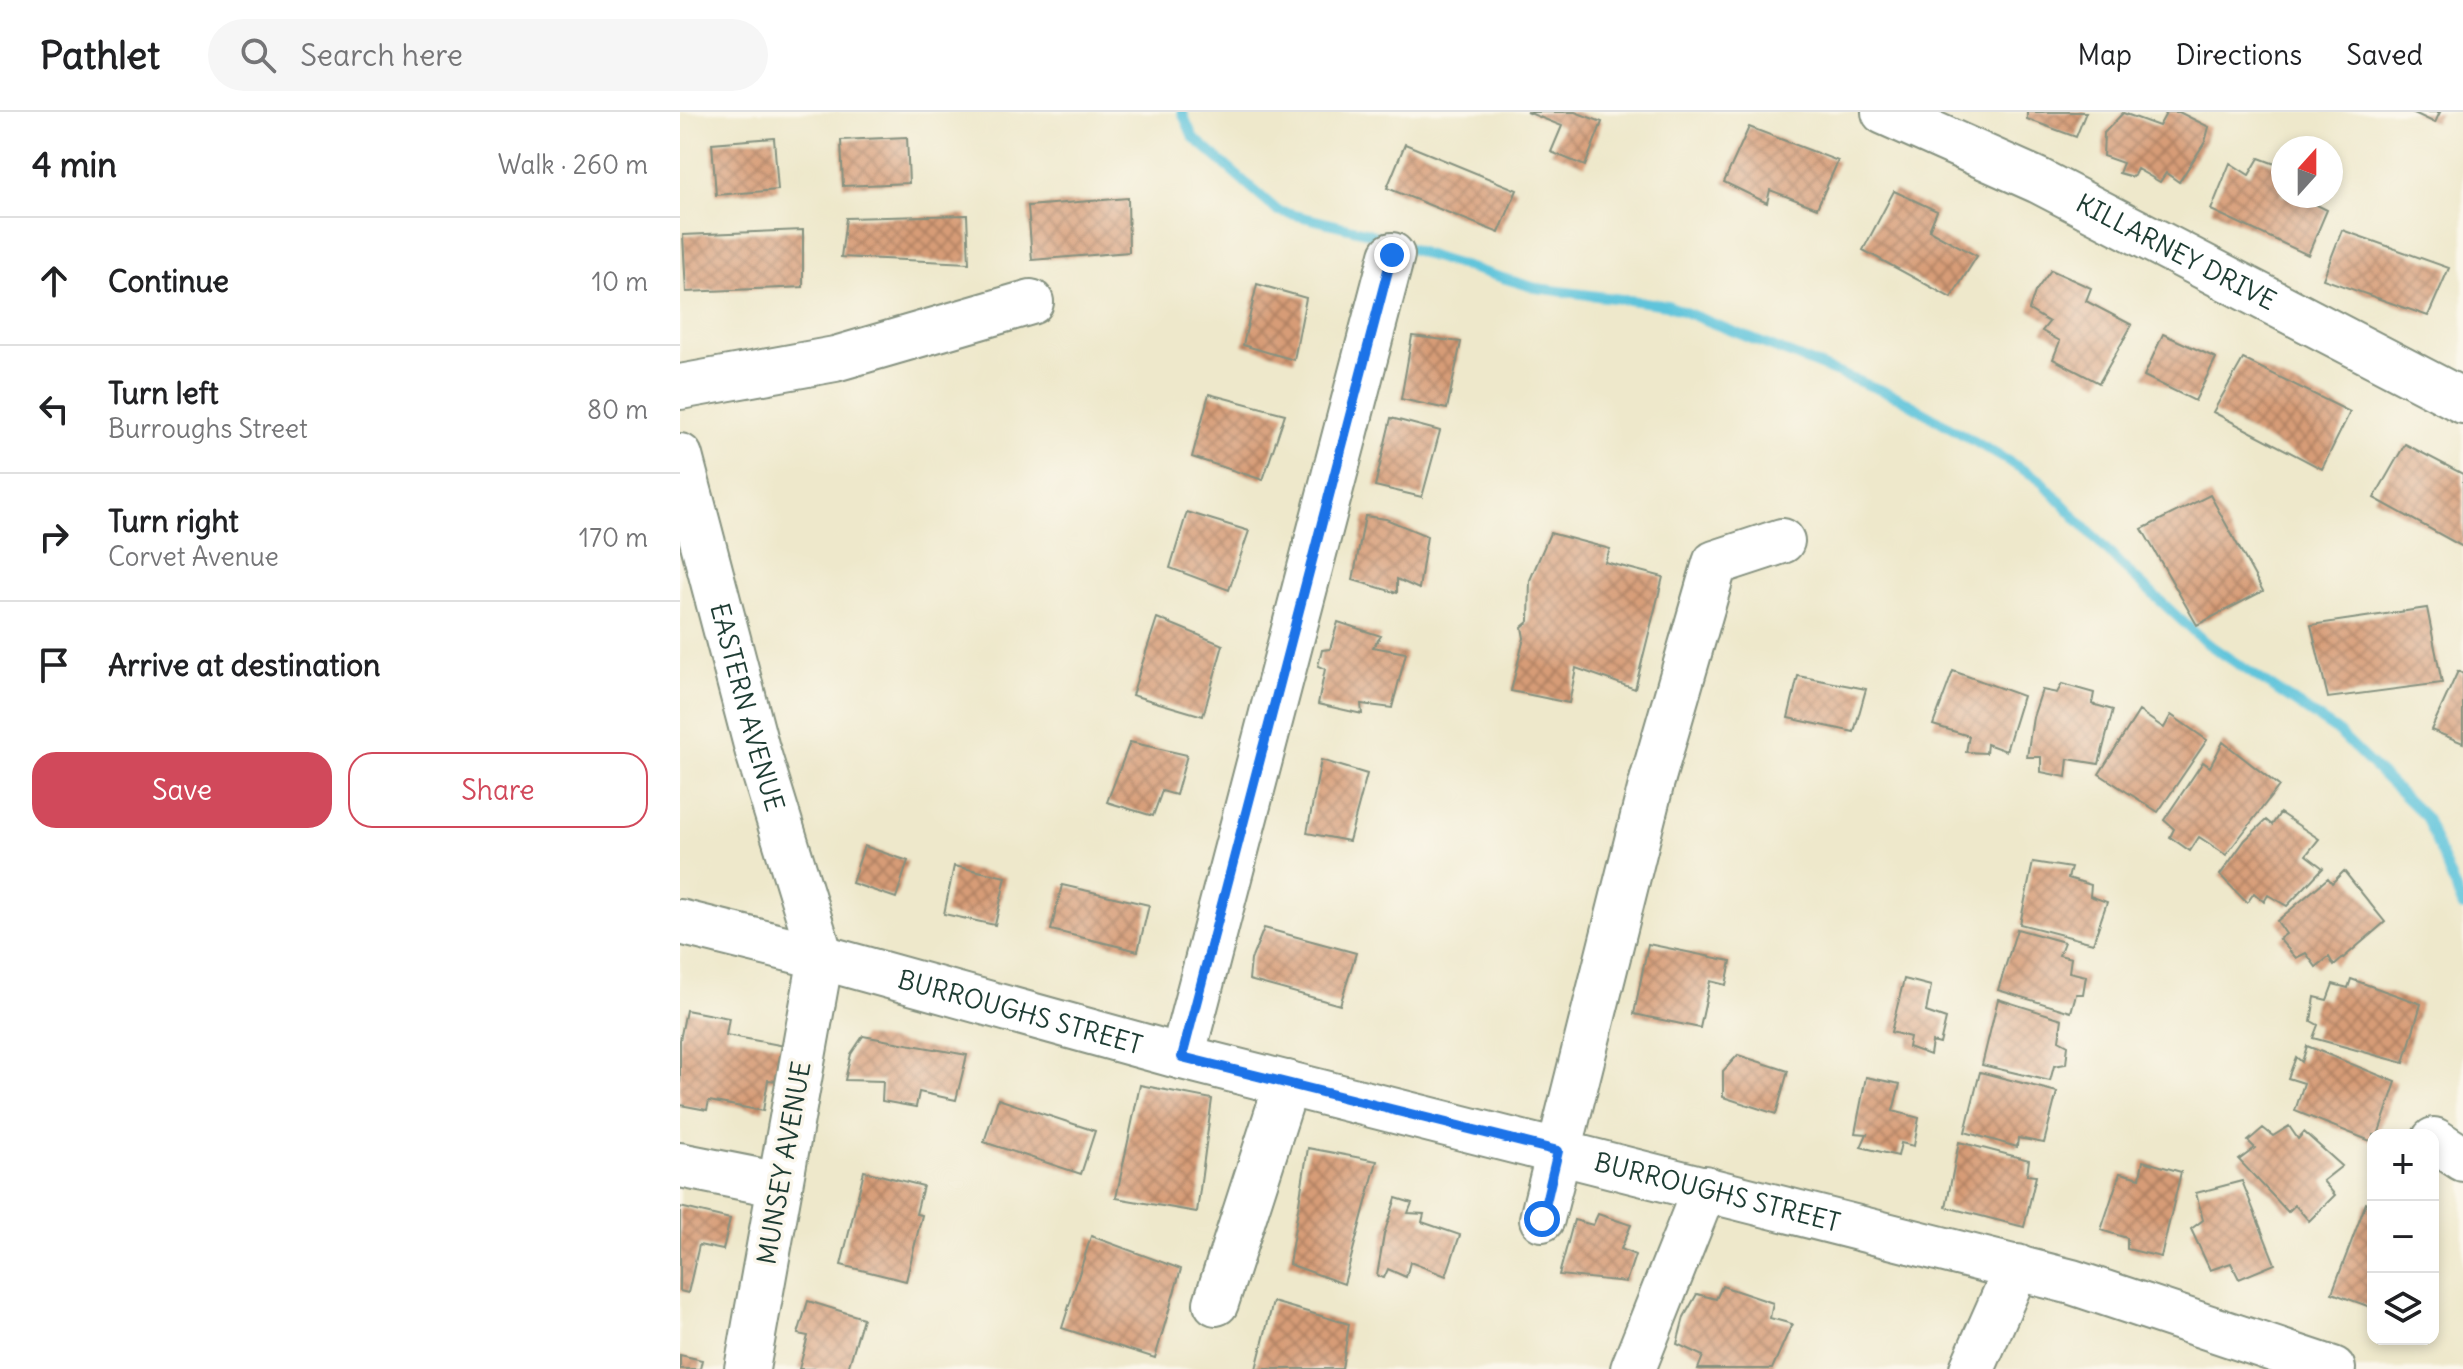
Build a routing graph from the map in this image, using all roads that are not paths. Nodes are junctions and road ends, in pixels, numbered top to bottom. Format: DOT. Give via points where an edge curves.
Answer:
graph roads {
  1 [pos="1884,112"];
  2 [pos="1392,255"];
  3 [pos="1031,302"];
  4 [pos="680,387"];
  5 [pos="2463,401"];
  6 [pos="680,456"];
  7 [pos="1782,541"];
  8 [pos="680,922"];
  9 [pos="821,957"];
  10 [pos="1182,1057"];
  11 [pos="1287,1083"];
  12 [pos="1558,1151"];
  13 [pos="680,1165"];
  14 [pos="780,1185"];
  15 [pos="1705,1188"];
  16 [pos="1542,1219"];
  17 [pos="2017,1267"];
  18 [pos="1216,1303"];
  19 [pos="747,1369"];
  20 [pos="1633,1369"];
  21 [pos="1972,1369"];
  22 [pos="2333,1369"];
  1 -- 5 [label="street, KILLARNEY DRIVE" via="2039,181"];
  2 -- 10 [label="street"];
  3 -- 4 [label="street" via="835,359"];
  6 -- 9 [label="street, EASTERN AVENUE" via="757,749"];
  7 -- 12 [label="street" via="1715,563 1652,781"];
  8 -- 9 [label="street, BURROUGHS STREET"];
  9 -- 10 [label="street, BURROUGHS STREET"];
  9 -- 14 [label="street, MUNSEY AVENUE"];
  10 -- 11 [label="street, BURROUGHS STREET"];
  11 -- 12 [label="street, BURROUGHS STREET"];
  11 -- 18 [label="street"];
  12 -- 15 [label="street, BURROUGHS STREET"];
  12 -- 16 [label="street"];
  13 -- 14 [label="street"];
  14 -- 19 [label="street, MUNSEY AVENUE"];
  15 -- 17 [label="street, BURROUGHS STREET"];
  15 -- 20 [label="street"];
  17 -- 21 [label="street"];
  17 -- 22 [label="street, BURROUGHS STREET"];
}
